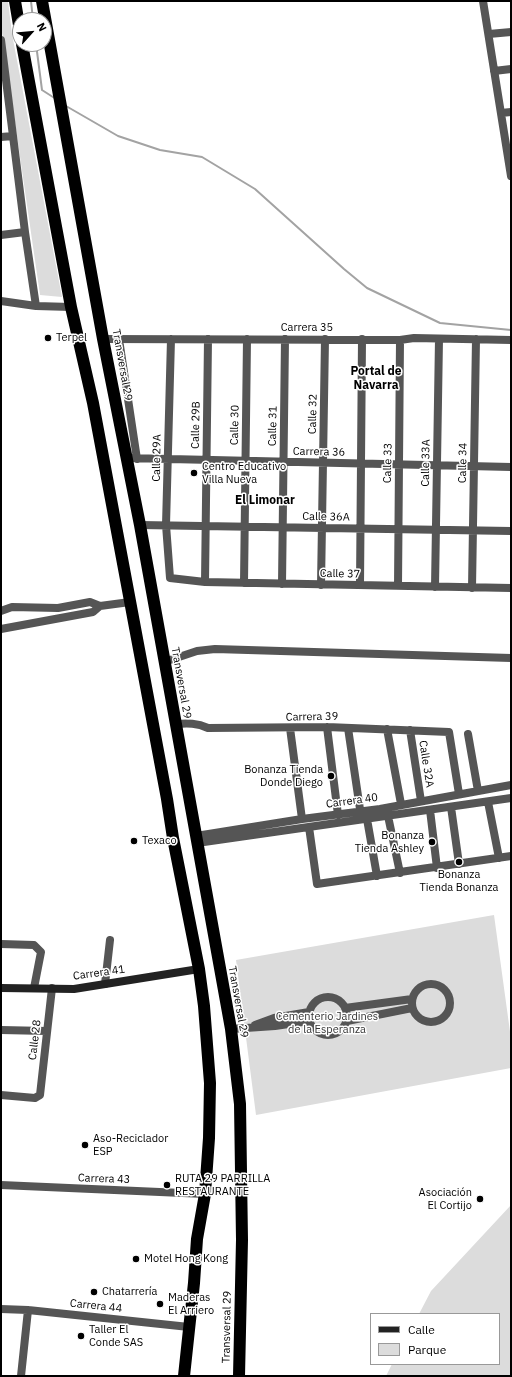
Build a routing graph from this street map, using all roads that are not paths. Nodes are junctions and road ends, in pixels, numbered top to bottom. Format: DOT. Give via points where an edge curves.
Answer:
graph roads {
  1 [pos="15,1"];
  2 [pos="42,1"];
  3 [pos="483,1"];
  4 [pos="17,12"];
  5 [pos="511,32"];
  6 [pos="489,34"];
  7 [pos="1,41"];
  8 [pos="23,52"];
  9 [pos="511,69"];
  10 [pos="494,71"];
  11 [pos="511,112"];
  12 [pos="501,113"];
  13 [pos="13,136"];
  14 [pos="1,137"];
  15 [pos="509,157"];
  16 [pos="511,176"];
  17 [pos="25,232"];
  18 [pos="1,235"];
  19 [pos="1,301"];
  20 [pos="36,306"];
  21 [pos="71,308"];
  22 [pos="103,339"];
  23 [pos="119,339"];
  24 [pos="171,339"];
  25 [pos="208,339"];
  26 [pos="247,339"];
  27 [pos="285,339"];
  28 [pos="439,339"];
  29 [pos="476,339"];
  30 [pos="325,340"];
  31 [pos="362,340"];
  32 [pos="400,340"];
  33 [pos="511,340"];
  34 [pos="132,458"];
  35 [pos="168,459"];
  36 [pos="206,460"];
  37 [pos="246,461"];
  38 [pos="283,462"];
  39 [pos="323,463"];
  40 [pos="361,464"];
  41 [pos="399,465"];
  42 [pos="437,465"];
  43 [pos="474,466"];
  44 [pos="511,467"];
  45 [pos="140,525"];
  46 [pos="166,525"];
  47 [pos="206,526"];
  48 [pos="245,526"];
  49 [pos="283,527"];
  50 [pos="322,528"];
  51 [pos="360,528"];
  52 [pos="398,529"];
  53 [pos="436,529"];
  54 [pos="473,530"];
  55 [pos="511,530"];
  56 [pos="170,578"];
  57 [pos="205,582"];
  58 [pos="244,583"];
  59 [pos="282,584"];
  60 [pos="321,585"];
  61 [pos="360,585"];
  62 [pos="398,586"];
  63 [pos="435,587"];
  64 [pos="472,588"];
  65 [pos="511,588"];
  66 [pos="130,602"];
  67 [pos="100,606"];
  68 [pos="1,611"];
  69 [pos="1,629"];
  70 [pos="511,658"];
  71 [pos="164,662"];
  72 [pos="176,724"];
  73 [pos="327,727"];
  74 [pos="290,728"];
  75 [pos="348,728"];
  76 [pos="387,729"];
  77 [pos="410,730"];
  78 [pos="468,734"];
  79 [pos="511,785"];
  80 [pos="478,791"];
  81 [pos="459,794"];
  82 [pos="511,799"];
  83 [pos="421,801"];
  84 [pos="488,802"];
  85 [pos="401,804"];
  86 [pos="450,807"];
  87 [pos="430,810"];
  88 [pos="338,815"];
  89 [pos="388,816"];
  90 [pos="363,817"];
  91 [pos="302,819"];
  92 [pos="309,827"];
  93 [pos="196,840"];
  94 [pos="511,856"];
  95 [pos="499,858"];
  96 [pos="459,864"];
  97 [pos="436,868"];
  98 [pos="400,873"];
  99 [pos="377,876"];
  100 [pos="110,940"];
  101 [pos="1,944"];
  102 [pos="199,969"];
  103 [pos="105,984"];
  104 [pos="1,988"];
  105 [pos="34,988"];
  106 [pos="52,988"];
  107 [pos="412,999"];
  108 [pos="365,1005"];
  109 [pos="345,1008"];
  110 [pos="412,1008"];
  111 [pos="309,1012"];
  112 [pos="367,1018"];
  113 [pos="309,1021"];
  114 [pos="347,1021"];
  115 [pos="275,1022"];
  116 [pos="231,1029"];
  117 [pos="1,1030"];
  118 [pos="47,1031"];
  119 [pos="1,1095"];
  120 [pos="1,1185"];
  121 [pos="205,1194"];
  122 [pos="1,1309"];
  123 [pos="28,1310"];
  124 [pos="189,1327"];
  125 [pos="22,1376"];
  126 [pos="184,1376"];
  127 [pos="239,1376"];
  1 -- 4 [label="highway"];
  2 -- 22 [label="highway, Transversal 29"];
  3 -- 6 [label="street"];
  5 -- 6 [label="street"];
  6 -- 10 [label="street"];
  7 -- 13 [label="street"];
  8 -- 21 [label="highway"];
  9 -- 10 [label="street"];
  10 -- 12 [label="street"];
  11 -- 12 [label="street"];
  12 -- 15 [label="street"];
  13 -- 14 [label="street"];
  13 -- 17 [label="street"];
  15 -- 16 [label="street"];
  17 -- 18 [label="street"];
  17 -- 20 [label="street"];
  19 -- 20 [label="street"];
  20 -- 21 [label="street"];
  21 -- 66 [label="highway" via="93,403"];
  22 -- 23 [label="street, Carrera 35"];
  22 -- 34 [label="highway, Transversal 29"];
  23 -- 24 [label="street, Carrera 35"];
  23 -- 34 [label="street"];
  24 -- 25 [label="street, Carrera 35"];
  24 -- 35 [label="street, Calle 29A"];
  25 -- 26 [label="street, Carrera 35"];
  25 -- 36 [label="street, Calle 29B"];
  26 -- 27 [label="street, Carrera 35"];
  26 -- 37 [label="street, Calle 30"];
  27 -- 30 [label="street, Carrera 35"];
  27 -- 38 [label="street, Calle 31"];
  28 -- 29 [label="street, Carrera 35"];
  28 -- 32 [label="street, Carrera 35"];
  28 -- 42 [label="street, Calle 33A"];
  29 -- 33 [label="street, Carrera 35"];
  29 -- 43 [label="street, Calle 34"];
  30 -- 31 [label="street, Carrera 35"];
  30 -- 39 [label="street, Calle 32"];
  31 -- 32 [label="street, Carrera 35"];
  31 -- 40 [label="street"];
  32 -- 41 [label="street, Calle 33"];
  34 -- 35 [label="street, Carrera 36"];
  34 -- 45 [label="highway, Transversal 29"];
  35 -- 36 [label="street, Carrera 36"];
  35 -- 46 [label="street, Calle 29A"];
  36 -- 37 [label="street, Carrera 36"];
  36 -- 47 [label="street, Calle 29B"];
  37 -- 38 [label="street, Carrera 36"];
  37 -- 48 [label="street, Calle 30"];
  38 -- 39 [label="street, Carrera 36"];
  38 -- 49 [label="street, Calle 31"];
  39 -- 40 [label="street, Carrera 36"];
  39 -- 50 [label="street, Calle 32"];
  40 -- 41 [label="street, Carrera 36"];
  40 -- 51 [label="street"];
  41 -- 42 [label="street, Carrera 36"];
  41 -- 52 [label="street, Calle 33"];
  42 -- 43 [label="street, Carrera 36"];
  42 -- 53 [label="street, Calle 33A"];
  43 -- 44 [label="street, Carrera 36"];
  43 -- 54 [label="street, Calle 34"];
  45 -- 46 [label="street, Calle 36A"];
  45 -- 71 [label="highway, Transversal 29"];
  46 -- 47 [label="street, Calle 36A"];
  46 -- 56 [label="street, Calle 29A"];
  47 -- 48 [label="street, Calle 36A"];
  47 -- 57 [label="street, Calle 29B"];
  48 -- 49 [label="street, Calle 36A"];
  48 -- 58 [label="street, Calle 30"];
  49 -- 50 [label="street, Calle 36A"];
  49 -- 59 [label="street, Calle 31"];
  50 -- 51 [label="street, Calle 36A"];
  50 -- 60 [label="street, Calle 32"];
  51 -- 52 [label="street, Calle 36A"];
  51 -- 61 [label="street"];
  52 -- 53 [label="street, Calle 36A"];
  52 -- 62 [label="street, Calle 33"];
  53 -- 54 [label="street, Calle 36A"];
  53 -- 63 [label="street, Calle 33A"];
  54 -- 55 [label="street, Calle 36A"];
  54 -- 64 [label="street, Calle 34"];
  56 -- 57 [label="street, Calle 37"];
  57 -- 58 [label="street, Calle 37"];
  58 -- 59 [label="street, Calle 37"];
  59 -- 60 [label="street, Calle 37"];
  60 -- 61 [label="street, Calle 37"];
  61 -- 62 [label="street, Calle 37"];
  62 -- 63 [label="street, Calle 37"];
  63 -- 64 [label="street, Calle 37"];
  64 -- 65 [label="street, Calle 37"];
  66 -- 67 [label="street"];
  66 -- 102 [label="highway"];
  67 -- 68 [label="street" via="90,602 58,608 12,607"];
  67 -- 69 [label="street" via="93,612"];
  70 -- 71 [label="street" via="215,649 196,651"];
  71 -- 72 [label="highway, Transversal 29"];
  72 -- 74 [label="street, Carrera 39" via="200,724 208,728"];
  72 -- 93 [label="highway, Transversal 29"];
  73 -- 74 [label="street, Carrera 39"];
  73 -- 75 [label="street, Carrera 39"];
  73 -- 88 [label="street"];
  74 -- 91 [label="street"];
  75 -- 76 [label="street, Carrera 39"];
  75 -- 90 [label="street"];
  76 -- 77 [label="street, Carrera 39"];
  76 -- 85 [label="street"];
  77 -- 81 [label="street, Carrera 39" via="449,732"];
  77 -- 83 [label="street, Calle 32A"];
  78 -- 80 [label="street"];
  79 -- 80 [label="street, Carrera 40"];
  80 -- 81 [label="street, Carrera 40"];
  81 -- 83 [label="street, Carrera 40"];
  82 -- 84 [label="street, Carrera 40"];
  83 -- 85 [label="street, Carrera 40"];
  84 -- 86 [label="street, Carrera 40"];
  84 -- 95 [label="street"];
  85 -- 90 [label="street, Carrera 40"];
  86 -- 87 [label="street, Carrera 40"];
  86 -- 96 [label="street"];
  87 -- 89 [label="street, Carrera 40"];
  87 -- 97 [label="street"];
  88 -- 90 [label="street, Carrera 40"];
  88 -- 91 [label="street, Carrera 40"];
  89 -- 90 [label="street, Carrera 40"];
  89 -- 98 [label="street"];
  90 -- 92 [label="street, Carrera 40"];
  90 -- 99 [label="street"];
  91 -- 93 [label="street, Carrera 40"];
  92 -- 93 [label="street, Carrera 40"];
  92 -- 99 [label="street" via="318,884"];
  93 -- 116 [label="highway, Transversal 29"];
  94 -- 95 [label="street"];
  95 -- 96 [label="street"];
  96 -- 97 [label="street"];
  97 -- 98 [label="street"];
  98 -- 99 [label="street"];
  100 -- 103 [label="street"];
  101 -- 105 [label="street" via="34,945 41,952"];
  102 -- 103 [label="street, Carrera 41"];
  102 -- 121 [label="highway" via="210,1083"];
  103 -- 106 [label="street, Carrera 41" via="74,989"];
  104 -- 105 [label="street, Carrera 41"];
  105 -- 106 [label="street, Carrera 41"];
  106 -- 118 [label="street, Calle 28"];
  107 -- 108 [label="street"];
  107 -- 110 [label="street"];
  107 -- 110 [label="street" via="419,987 433,984 442,987 450,998 446,1016 434,1023 420,1020"];
  108 -- 109 [label="street"];
  108 -- 112 [label="street"];
  109 -- 111 [label="street" via="335,998 326,997 314,1003"];
  109 -- 114 [label="street"];
  110 -- 112 [label="street"];
  111 -- 113 [label="street"];
  111 -- 115 [label="street"];
  112 -- 114 [label="street"];
  113 -- 114 [label="street" via="317,1032 326,1036 339,1033"];
  113 -- 115 [label="street"];
  115 -- 116 [label="street"];
  116 -- 127 [label="highway, Transversal 29" via="240,1104 242,1240"];
  117 -- 118 [label="street"];
  118 -- 119 [label="street, Calle 28" via="40,1094 35,1098"];
  120 -- 121 [label="street, Carrera 43"];
  121 -- 124 [label="highway" via="197,1239"];
  122 -- 123 [label="street, Carrera 44"];
  123 -- 124 [label="street, Carrera 44"];
  123 -- 125 [label="street"];
  124 -- 126 [label="highway"];
}
